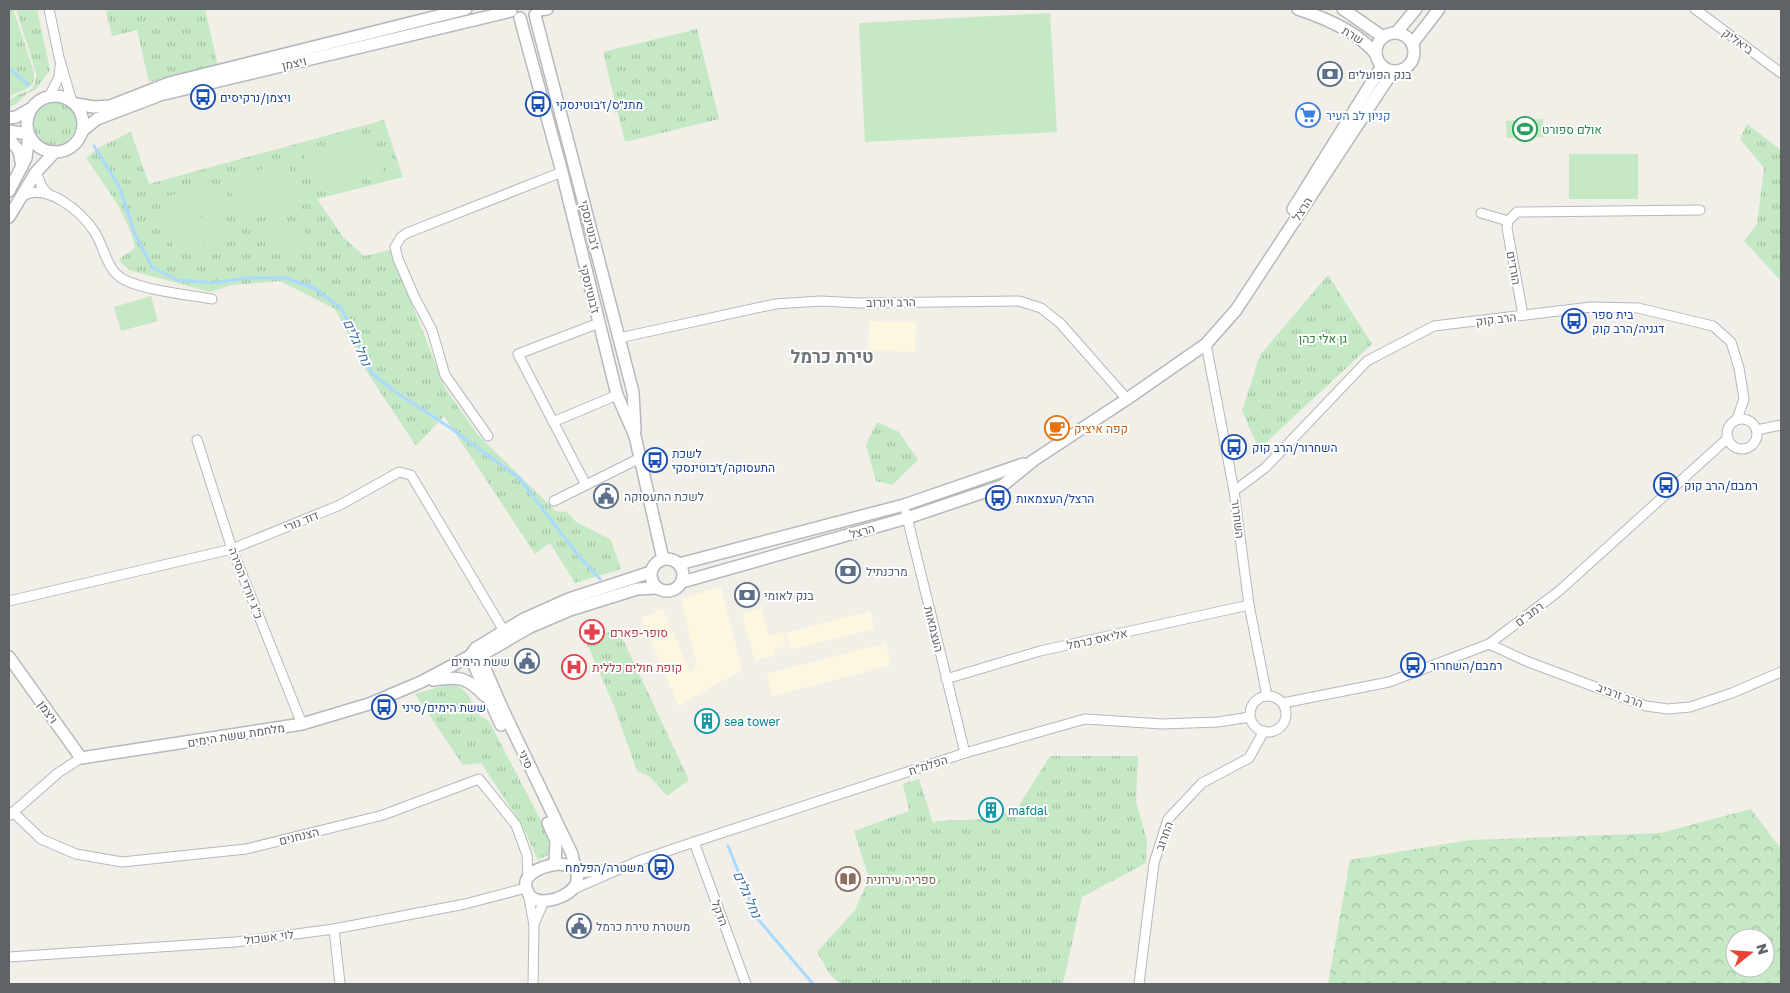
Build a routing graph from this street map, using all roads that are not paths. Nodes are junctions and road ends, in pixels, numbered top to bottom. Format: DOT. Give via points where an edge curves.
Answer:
graph roads {
  1 [pos="50,9"];
  2 [pos="466,9"];
  3 [pos="1298,9"];
  4 [pos="1343,9"];
  5 [pos="1416,9"];
  6 [pos="1439,9"];
  7 [pos="1695,9"];
  8 [pos="540,11"];
  9 [pos="514,13"];
  10 [pos="1396,33"];
  11 [pos="1384,37"];
  12 [pos="1412,44"];
  13 [pos="1376,54"];
  14 [pos="59,57"];
  15 [pos="1382,66"];
  16 [pos="1396,72"];
  17 [pos="1781,72"];
  18 [pos="50,95"];
  19 [pos="74,103"];
  20 [pos="30,109"];
  21 [pos="9,118"];
  22 [pos="9,131"];
  23 [pos="82,131"];
  24 [pos="29,135"];
  25 [pos="9,138"];
  26 [pos="55,152"];
  27 [pos="22,167"];
  28 [pos="36,172"];
  29 [pos="562,172"];
  30 [pos="9,191"];
  31 [pos="47,193"];
  32 [pos="19,199"];
  33 [pos="1700,210"];
  34 [pos="1481,213"];
  35 [pos="9,217"];
  36 [pos="1508,221"];
  37 [pos="212,299"];
  38 [pos="1523,315"];
  39 [pos="599,323"];
  40 [pos="619,338"];
  41 [pos="1206,344"];
  42 [pos="617,395"];
  43 [pos="1127,399"];
  44 [pos="1737,419"];
  45 [pos="553,422"];
  46 [pos="1781,425"];
  47 [pos="1757,430"];
  48 [pos="488,436"];
  49 [pos="635,436"];
  50 [pos="1728,438"];
  51 [pos="197,440"];
  52 [pos="640,458"];
  53 [pos="1034,460"];
  54 [pos="586,485"];
  55 [pos="1234,491"];
  56 [pos="554,501"];
  57 [pos="904,505"];
  58 [pos="907,518"];
  59 [pos="232,549"];
  60 [pos="663,559"];
  61 [pos="680,564"];
  62 [pos="651,572"];
  63 [pos="682,582"];
  64 [pos="657,588"];
  65 [pos="9,601"];
  66 [pos="1249,605"];
  67 [pos="504,631"];
  68 [pos="1490,644"];
  69 [pos="476,653"];
  70 [pos="10,662"];
  71 [pos="1781,672"];
  72 [pos="946,678"];
  73 [pos="421,682"];
  74 [pos="1267,696"];
  75 [pos="489,699"];
  76 [pos="1283,702"];
  77 [pos="1250,717"];
  78 [pos="302,724"];
  79 [pos="1264,731"];
  80 [pos="964,753"];
  81 [pos="81,758"];
  82 [pos="11,814"];
  83 [pos="694,842"];
  84 [pos="554,864"];
  85 [pos="617,869"];
  86 [pos="576,871"];
  87 [pos="527,886"];
  88 [pos="574,889"];
  89 [pos="544,900"];
  90 [pos="534,924"];
  91 [pos="334,929"];
  92 [pos="9,956"];
  93 [pos="340,984"];
  94 [pos="532,984"];
  95 [pos="746,984"];
  96 [pos="1139,984"];
  1 -- 14 [label="street"];
  2 -- 19 [label="street, ויצמן" via="169,83 110,106"];
  3 -- 13 [label="street, שרת" via="1323,17 1368,44"];
  4 -- 11 [label="street, שרת"];
  5 -- 10 [label="street"];
  6 -- 12 [label="street"];
  7 -- 17 [label="street, ביאליק"];
  8 -- 9 [label="street, ויצמן" via="525,19"];
  8 -- 40 [label="street, ז'בוטינסקי"];
  9 -- 23 [label="street, ויצמן" via="160,95 90,123"];
  9 -- 29 [label="street, ז׳בוטינסקי"];
  10 -- 11 [label="street"];
  10 -- 12 [label="street" via="1406,36"];
  11 -- 13 [label="street" via="1376,48"];
  12 -- 16 [label="street" via="1413,60"];
  13 -- 15 [label="street"];
  14 -- 18 [label="street" via="59,77"];
  14 -- 19 [label="street"];
  15 -- 16 [label="street"];
  15 -- 41 [label="street, הרצל"];
  16 -- 41 [label="street, הרצל" via="1387,80 1236,310"];
  18 -- 19 [label="street" via="59,95"];
  18 -- 20 [label="street" via="41,98"];
  19 -- 23 [label="street" via="81,112"];
  20 -- 21 [label="street"];
  20 -- 24 [label="street" via="26,121"];
  22 -- 24 [label="street"];
  23 -- 26 [label="street" via="72,146"];
  24 -- 26 [label="street" via="37,146"];
  24 -- 27 [label="street"];
  25 -- 27 [label="street" via="19,151"];
  26 -- 28 [label="street"];
  27 -- 30 [label="street"];
  28 -- 31 [label="street"];
  28 -- 32 [label="street"];
  29 -- 39 [label="street, ז׳בוטינסקי"];
  29 -- 48 [label="street" via="407,233 395,247 414,296 432,330 445,374"];
  31 -- 32 [label="street" via="30,192"];
  31 -- 37 [label="street" via="64,202 87,222 100,241 112,270 123,280"];
  32 -- 35 [label="street"];
  33 -- 36 [label="street" via="1517,212"];
  34 -- 36 [label="street"];
  36 -- 38 [label="street, הורדים"];
  38 -- 44 [label="street, הרב קוק" via="1592,307 1638,308 1713,326 1731,342 1739,368 1744,399"];
  38 -- 55 [label="street, הרב קוק" via="1434,326 1366,361 1265,468"];
  39 -- 42 [label="street, ז׳בוטינסקי"];
  39 -- 45 [label="street" via="518,354"];
  40 -- 43 [label="street, הרב וינרוב" via="775,304 1019,301 1041,308 1060,323"];
  40 -- 49 [label="street, ז'בוטינסקי" via="633,392"];
  41 -- 43 [label="street, הרצל"];
  41 -- 55 [label="street, השחרור"];
  42 -- 45 [label="street"];
  42 -- 49 [label="street, ז׳בוטינסקי"];
  43 -- 53 [label="street, הרצל"];
  44 -- 47 [label="street" via="1747,419"];
  44 -- 50 [label="street, רמב\"ם" via="1728,429"];
  45 -- 54 [label="street"];
  46 -- 47 [label="street"];
  47 -- 50 [label="street" via="1756,440 1749,448 1734,447"];
  49 -- 52 [label="street, ז׳בוטינסקי"];
  50 -- 68 [label="street, רמב\"ם" via="1559,591"];
  51 -- 59 [label="street, כ\"ג יורדי הסירה"];
  52 -- 54 [label="street"];
  52 -- 60 [label="street, ז׳בוטינסקי"];
  53 -- 57 [label="street, הרצל"];
  53 -- 58 [label="street, הרצל" via="1002,486"];
  54 -- 56 [label="street"];
  55 -- 66 [label="street, השחרור"];
  57 -- 58 [label="street, העצמאות"];
  57 -- 61 [label="street, הרצל"];
  58 -- 63 [label="street, הרצל"];
  58 -- 72 [label="street, העצמאות"];
  59 -- 65 [label="street, דוד נורי"];
  59 -- 67 [label="street, דוד נורי" via="340,505 399,472 411,474"];
  59 -- 78 [label="street, כ\"ג יורדי הסירה"];
  60 -- 61 [label="street"];
  60 -- 62 [label="street"];
  61 -- 63 [label="street"];
  62 -- 64 [label="street"];
  62 -- 67 [label="street, מלחמת ששת הימים" via="548,607"];
  63 -- 64 [label="street" via="671,591"];
  64 -- 69 [label="street, מלחמת ששת הימים" via="637,588 570,610"];
  66 -- 72 [label="street, אליאס כרמל" via="1040,651"];
  66 -- 74 [label="street, השחרור"];
  67 -- 69 [label="street, מלחמת ששת הימים"];
  68 -- 71 [label="street, הרב זרביב" via="1526,661 1646,706 1668,709 1690,707"];
  68 -- 76 [label="street, רמב\"ם" via="1389,682"];
  69 -- 73 [label="street, מלחמת ששת הימים"];
  69 -- 75 [label="street, סיני"];
  69 -- 86 [label="street, סיני" via="572,854"];
  70 -- 81 [label="street, ויצמן"];
  72 -- 80 [label="street, העצמאות"];
  73 -- 75 [label="street" via="459,678 476,686"];
  73 -- 78 [label="street, מלחמת ששת הימים" via="369,704"];
  74 -- 76 [label="street"];
  74 -- 77 [label="street" via="1256,700"];
  75 -- 84 [label="street, סיני" via="554,835 557,846"];
  76 -- 79 [label="street" via="1283,723 1273,731"];
  77 -- 79 [label="street" via="1255,726"];
  77 -- 80 [label="street, הפלמ\"ח" via="1162,724 1086,719"];
  78 -- 81 [label="street, מלחמת ששת הימים"];
  79 -- 96 [label="street, החרוב" via="1249,758 1202,783 1168,819 1154,863"];
  80 -- 83 [label="street, הפלמ\"ח"];
  81 -- 82 [label="street, מלחמת ששת הימים" via="58,773"];
  82 -- 87 [label="street, הצנחנים" via="41,839 76,854 122,862 246,849 383,815 479,779 516,825 528,855"];
  83 -- 85 [label="street, הפלמ\"ח"];
  83 -- 95 [label="street, הדקל"];
  84 -- 86 [label="street" via="566,865"];
  84 -- 87 [label="street" via="538,870"];
  85 -- 86 [label="street, הפלמ\"ח"];
  85 -- 88 [label="street, הפלמ\"ח"];
  86 -- 88 [label="street"];
  87 -- 89 [label="street" via="537,900"];
  87 -- 90 [label="street"];
  87 -- 91 [label="street, לוי אשכול" via="465,904"];
  88 -- 89 [label="street"];
  89 -- 90 [label="street"];
  90 -- 94 [label="street"];
  91 -- 92 [label="street, לוי אשכול" via="235,942"];
  91 -- 93 [label="street"];
}
